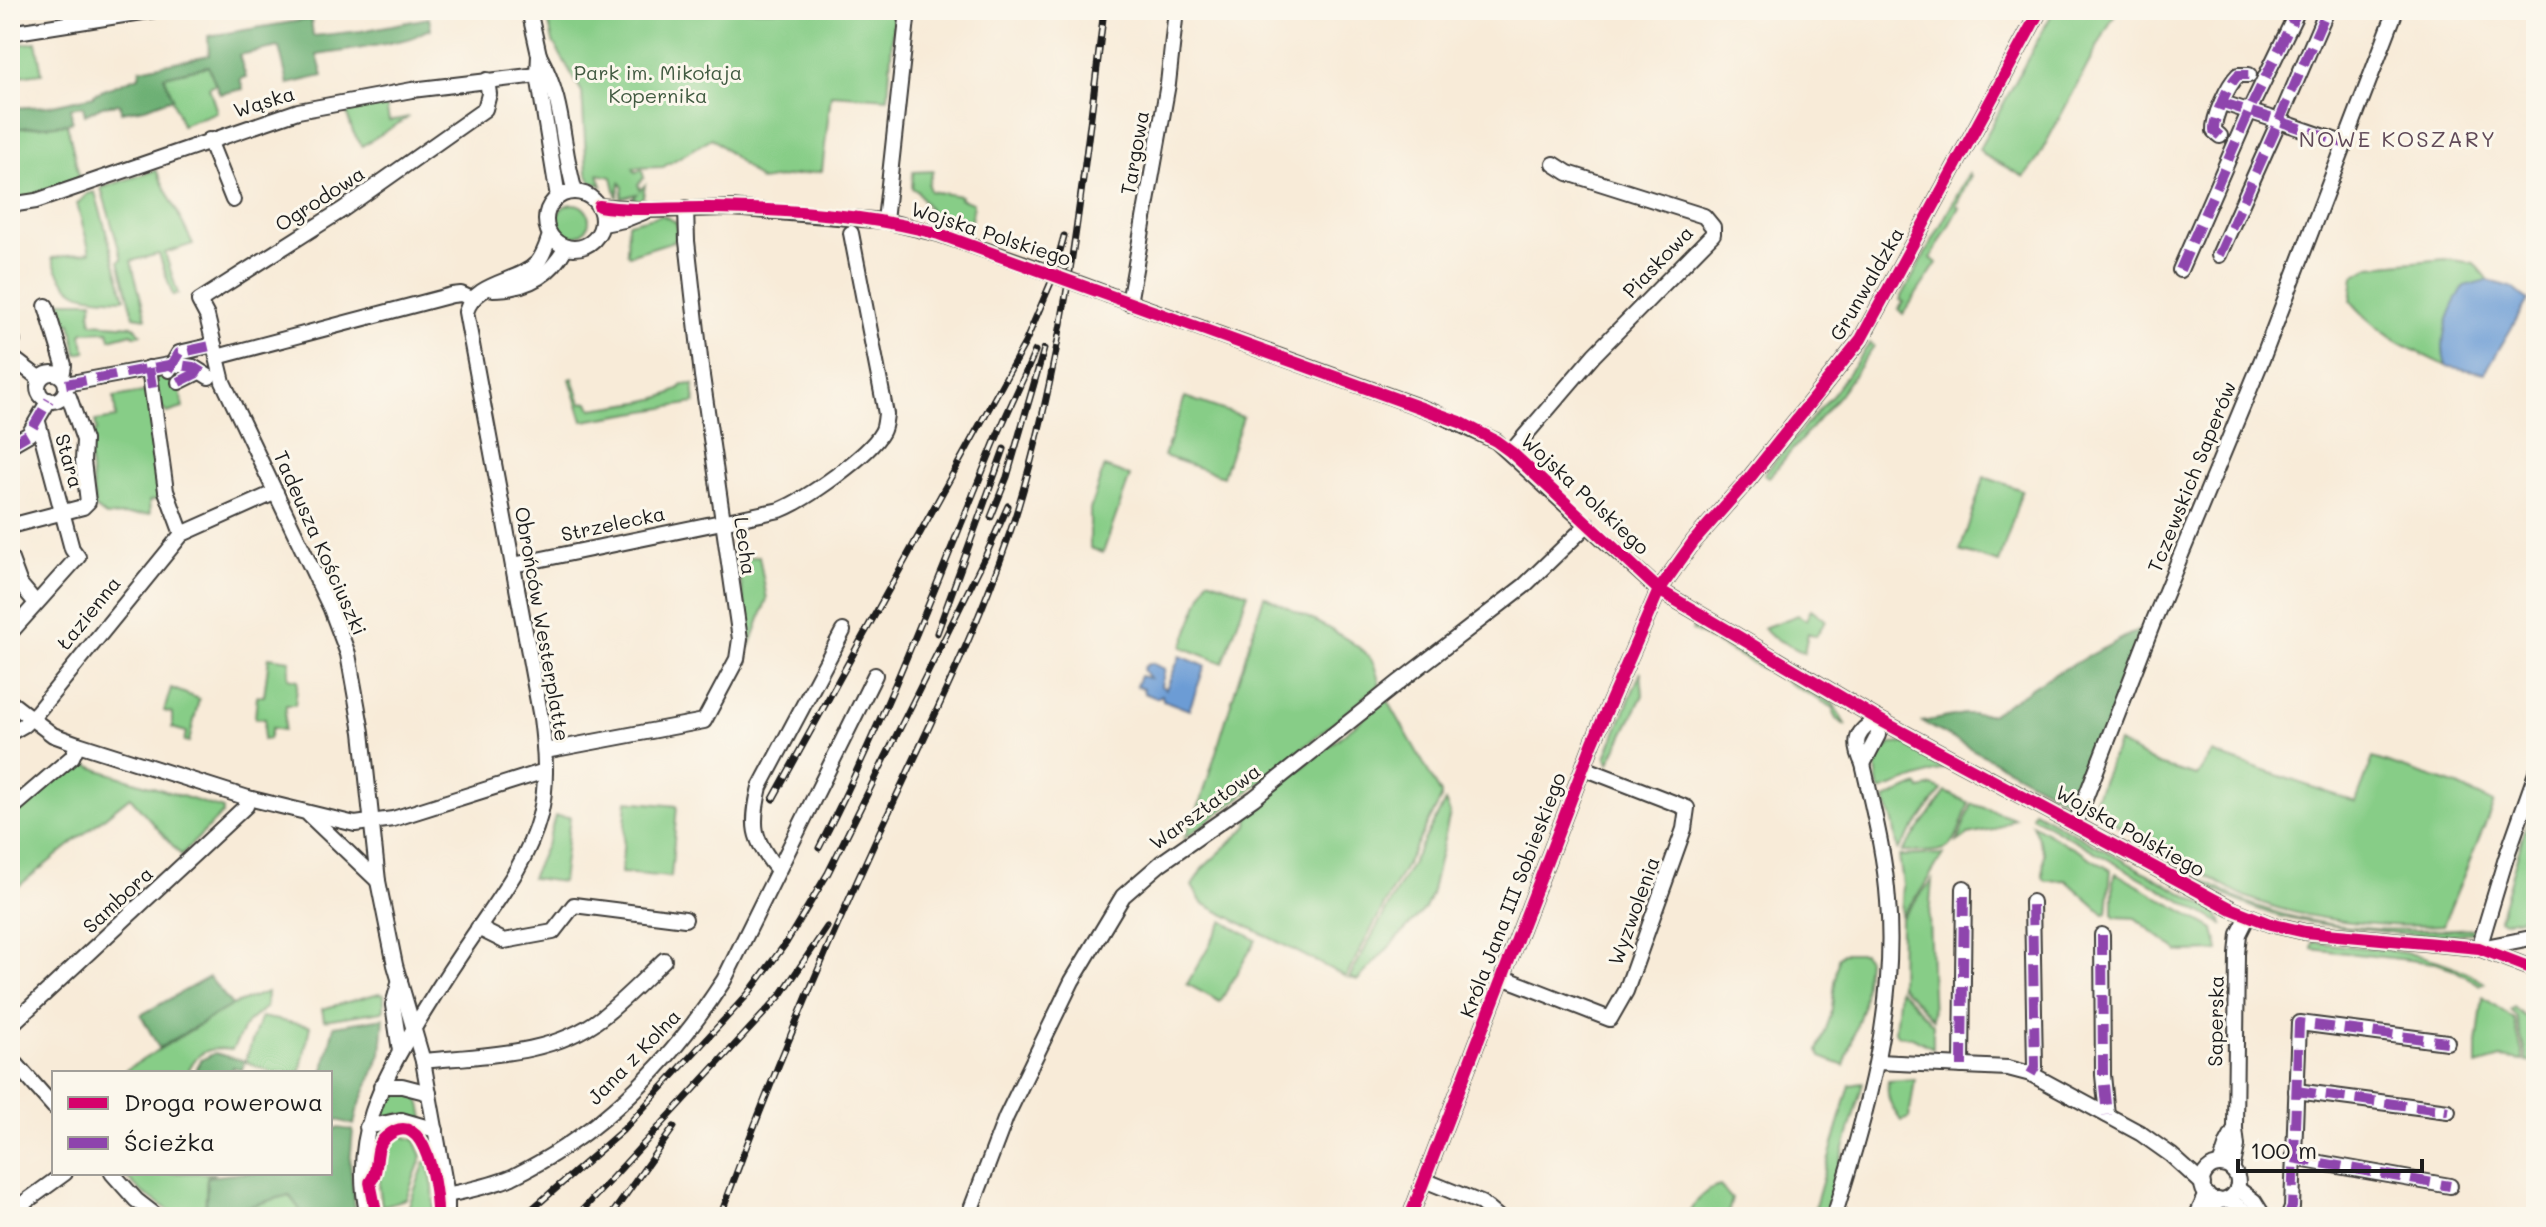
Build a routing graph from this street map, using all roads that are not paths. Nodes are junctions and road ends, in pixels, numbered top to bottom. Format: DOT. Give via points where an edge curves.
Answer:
graph roads {
  1 [pos="155,10"];
  2 [pos="529,10"];
  3 [pos="908,10"];
  4 [pos="1176,10"];
  5 [pos="2040,10"];
  6 [pos="2298,10"];
  7 [pos="2327,10"];
  8 [pos="2396,10"];
  9 [pos="137,11"];
  10 [pos="10,33"];
  11 [pos="539,55"];
  12 [pos="538,75"];
  13 [pos="2249,75"];
  14 [pos="487,80"];
  15 [pos="2223,103"];
  16 [pos="2250,111"];
  17 [pos="2279,121"];
  18 [pos="2220,136"];
  19 [pos="209,140"];
  20 [pos="2343,143"];
  21 [pos="1554,164"];
  22 [pos="575,192"];
  23 [pos="558,197"];
  24 [pos="233,200"];
  25 [pos="10,205"];
  26 [pos="599,206"];
  27 [pos="686,208"];
  28 [pos="650,210"];
  29 [pos="885,221"];
  30 [pos="603,224"];
  31 [pos="851,233"];
  32 [pos="550,235"];
  33 [pos="566,247"];
  34 [pos="2219,255"];
  35 [pos="2180,270"];
  36 [pos="488,289"];
  37 [pos="1129,303"];
  38 [pos="46,306"];
  39 [pos="469,306"];
  40 [pos="10,328"];
  41 [pos="10,346"];
  42 [pos="211,348"];
  43 [pos="10,356"];
  44 [pos="174,364"];
  45 [pos="152,366"];
  46 [pos="210,377"];
  47 [pos="40,379"];
  48 [pos="179,382"];
  49 [pos="64,384"];
  50 [pos="49,400"];
  51 [pos="38,422"];
  52 [pos="10,445"];
  53 [pos="1511,452"];
  54 [pos="276,492"];
  55 [pos="62,511"];
  56 [pos="721,522"];
  57 [pos="1588,524"];
  58 [pos="10,526"];
  59 [pos="182,534"];
  60 [pos="10,557"];
  61 [pos="513,565"];
  62 [pos="1659,590"];
  63 [pos="36,603"];
  64 [pos="843,631"];
  65 [pos="10,633"];
  66 [pos="875,675"];
  67 [pos="10,702"];
  68 [pos="30,719"];
  69 [pos="1878,719"];
  70 [pos="10,733"];
  71 [pos="78,744"];
  72 [pos="545,751"];
  73 [pos="1584,768"];
  74 [pos="545,771"];
  75 [pos="2536,773"];
  76 [pos="248,798"];
  77 [pos="10,810"];
  78 [pos="309,815"];
  79 [pos="372,823"];
  80 [pos="2075,825"];
  81 [pos="777,869"];
  82 [pos="378,881"];
  83 [pos="1964,888"];
  84 [pos="2032,902"];
  85 [pos="2248,916"];
  86 [pos="685,919"];
  87 [pos="478,928"];
  88 [pos="2102,935"];
  89 [pos="2536,937"];
  90 [pos="2479,948"];
  91 [pos="664,960"];
  92 [pos="2536,970"];
  93 [pos="1502,977"];
  94 [pos="400,979"];
  95 [pos="10,1026"];
  96 [pos="414,1029"];
  97 [pos="2447,1042"];
  98 [pos="400,1051"];
  99 [pos="10,1057"];
  100 [pos="423,1061"];
  101 [pos="1877,1062"];
  102 [pos="1962,1066"];
  103 [pos="2031,1074"];
  104 [pos="381,1086"];
  105 [pos="2296,1091"];
  106 [pos="429,1093"];
  107 [pos="52,1105"];
  108 [pos="2448,1111"];
  109 [pos="2107,1115"];
  110 [pos="367,1127"];
  111 [pos="436,1130"];
  112 [pos="2171,1155"];
  113 [pos="2293,1158"];
  114 [pos="2220,1168"];
  115 [pos="62,1175"];
  116 [pos="114,1175"];
  117 [pos="1424,1180"];
  118 [pos="2450,1186"];
  119 [pos="2218,1193"];
  120 [pos="447,1195"];
  121 [pos="10,1213"];
  122 [pos="158,1217"];
  123 [pos="368,1217"];
  124 [pos="447,1217"];
  125 [pos="968,1217"];
  126 [pos="1410,1217"];
  127 [pos="1498,1217"];
  128 [pos="1834,1217"];
  129 [pos="2196,1217"];
  130 [pos="2208,1217"];
  131 [pos="2263,1217"];
  132 [pos="2288,1217"];
  1 -- 9 [label="street"];
  2 -- 11 [label="street"];
  3 -- 29 [label="street, Wojska Polskiego"];
  4 -- 37 [label="street, Targowa"];
  5 -- 62 [label="street, Grunwaldzka" via="1861,339"];
  6 -- 16 [label="street"];
  7 -- 17 [label="street"];
  8 -- 20 [label="street, Tczewskich Saperów"];
  9 -- 10 [label="street"];
  11 -- 12 [label="street"];
  11 -- 22 [label="street" via="559,101"];
  12 -- 14 [label="street, Wąska"];
  12 -- 23 [label="street"];
  13 -- 15 [label="street" via="2238,75 2230,83"];
  14 -- 19 [label="street, Wąska" via="298,111"];
  14 -- 42 [label="street, Ogrodowa" via="485,109 342,210 199,301 207,316"];
  15 -- 16 [label="street"];
  15 -- 18 [label="street" via="2213,121"];
  16 -- 17 [label="street"];
  16 -- 35 [label="street"];
  17 -- 20 [label="street"];
  17 -- 34 [label="street"];
  19 -- 24 [label="street"];
  19 -- 25 [label="street, Wąska" via="36,201"];
  20 -- 80 [label="street, Tczewskich Saperów"];
  21 -- 53 [label="street, Piaskowa" via="1704,216 1713,234 1594,355"];
  22 -- 23 [label="street"];
  22 -- 26 [label="street"];
  23 -- 32 [label="street" via="546,218"];
  26 -- 28 [label="street, Wojska Polskiego"];
  26 -- 30 [label="street"];
  27 -- 28 [label="street, Wojska Polskiego"];
  27 -- 29 [label="street, Wojska Polskiego"];
  27 -- 56 [label="street, Lecha"];
  28 -- 30 [label="street, Wojska Polskiego"];
  29 -- 37 [label="street, Wojska Polskiego, bridge" via="939,234"];
  30 -- 33 [label="street" via="588,245"];
  31 -- 56 [label="street, Strzelecka" via="886,414 883,431 802,499 780,510"];
  32 -- 33 [label="street"];
  32 -- 36 [label="street" via="536,265"];
  33 -- 36 [label="street" via="545,274 528,285"];
  36 -- 39 [label="street"];
  37 -- 53 [label="street, Wojska Polskiego" via="1446,417"];
  38 -- 49 [label="street" via="64,365"];
  39 -- 42 [label="street" via="461,294 452,295"];
  39 -- 61 [label="street, Obrońców Westerplatte"];
  40 -- 41 [label="street"];
  42 -- 44 [label="street" via="179,353"];
  42 -- 46 [label="street, Tadeusza Kościuszki"];
  43 -- 47 [label="street"];
  44 -- 45 [label="street"];
  44 -- 46 [label="street"];
  45 -- 49 [label="street"];
  45 -- 59 [label="street" via="166,491"];
  46 -- 48 [label="street"];
  46 -- 54 [label="street, Tadeusza Kościuszki"];
  47 -- 49 [label="street" via="51,373"];
  47 -- 50 [label="street" via="39,391"];
  49 -- 50 [label="street" via="58,400"];
  49 -- 55 [label="street" via="84,440 88,497 87,505"];
  50 -- 51 [label="street"];
  51 -- 52 [label="street"];
  51 -- 55 [label="street, Stara"];
  53 -- 57 [label="street, Wojska Polskiego"];
  54 -- 59 [label="street, Łazienna"];
  54 -- 79 [label="street, Tadeusza Kościuszki" via="348,654"];
  55 -- 58 [label="street"];
  55 -- 63 [label="street, Stara" via="78,557"];
  56 -- 61 [label="street, Strzelecka"];
  56 -- 72 [label="street, Lecha" via="740,639 737,659 704,721"];
  57 -- 62 [label="street, Wojska Polskiego"];
  57 -- 125 [label="street, Warsztatowa" via="1524,586 1123,896 1072,981 1006,1117"];
  59 -- 68 [label="street, Łazienna"];
  60 -- 63 [label="street" via="20,584"];
  61 -- 72 [label="street, Obrońców Westerplatte"];
  62 -- 69 [label="street, Wojska Polskiego"];
  62 -- 73 [label="street, Króla Jana III Sobieskiego"];
  63 -- 65 [label="street"];
  64 -- 81 [label="street" via="760,787 755,829 760,849"];
  66 -- 81 [label="street, Jana z Kolna"];
  67 -- 68 [label="street"];
  68 -- 70 [label="street, Łazienna"];
  68 -- 71 [label="street"];
  69 -- 80 [label="street, Wojska Polskiego"];
  69 -- 101 [label="street" via="1857,738 1888,901 1890,968"];
  71 -- 76 [label="street"];
  71 -- 77 [label="street" via="72,757"];
  72 -- 74 [label="street, Obrońców Westerplatte"];
  73 -- 93 [label="street, Króla Jana III Sobieskiego"];
  73 -- 93 [label="street, Wyzwolenia" via="1687,808 1626,991 1610,1019"];
  74 -- 79 [label="street"];
  74 -- 87 [label="street, Obrońców Westerplatte" via="544,797 527,854"];
  75 -- 90 [label="street"];
  76 -- 78 [label="street"];
  76 -- 95 [label="street, Sambora" via="196,854"];
  78 -- 79 [label="street"];
  78 -- 82 [label="street"];
  79 -- 82 [label="street, Tadeusza Kościuszki"];
  80 -- 85 [label="street, Wojska Polskiego"];
  81 -- 120 [label="street, Jana z Kolna" via="724,980 695,1025 636,1090 596,1125 512,1177"];
  82 -- 94 [label="street, Tadeusza Kościuszki"];
  83 -- 102 [label="street"];
  84 -- 103 [label="street"];
  85 -- 90 [label="street, Wojska Polskiego" via="2312,933"];
  85 -- 114 [label="street, Saperska" via="2237,954 2235,1129"];
  86 -- 87 [label="street" via="574,905 553,932 504,941"];
  87 -- 96 [label="street, Obrońców Westerplatte"];
  88 -- 109 [label="street"];
  89 -- 90 [label="street, Wojska Polskiego"];
  90 -- 92 [label="street, Wojska Polskiego"];
  91 -- 100 [label="street" via="600,1019 578,1031 525,1050"];
  93 -- 117 [label="street, Króla Jana III Sobieskiego"];
  94 -- 96 [label="street, Tadeusza Kościuszki"];
  94 -- 98 [label="street" via="393,1005"];
  96 -- 98 [label="street, Obrońców Westerplatte"];
  96 -- 100 [label="street"];
  97 -- 105 [label="street" via="2299,1023"];
  98 -- 104 [label="street, Obrońców Westerplatte"];
  99 -- 107 [label="street"];
  100 -- 106 [label="street"];
  101 -- 102 [label="street"];
  101 -- 128 [label="street"];
  102 -- 103 [label="street"];
  103 -- 109 [label="street"];
  104 -- 106 [label="street"];
  104 -- 110 [label="street, Obrońców Westerplatte"];
  105 -- 108 [label="street"];
  105 -- 113 [label="street"];
  106 -- 111 [label="street"];
  109 -- 112 [label="street"];
  110 -- 111 [label="street" via="401,1120"];
  110 -- 123 [label="street, Obrońców Westerplatte" via="362,1181"];
  111 -- 120 [label="street"];
  112 -- 114 [label="street"];
  112 -- 119 [label="street"];
  113 -- 118 [label="street"];
  113 -- 132 [label="street"];
  114 -- 119 [label="street, Saperska"];
  114 -- 119 [label="street" via="2237,1177"];
  115 -- 121 [label="street"];
  116 -- 122 [label="street"];
  117 -- 126 [label="street, Króla Jana III Sobieskiego"];
  117 -- 127 [label="street" via="1481,1203"];
  119 -- 129 [label="street"];
  119 -- 130 [label="street"];
  119 -- 131 [label="street" via="2254,1201"];
  120 -- 124 [label="street"];
}
